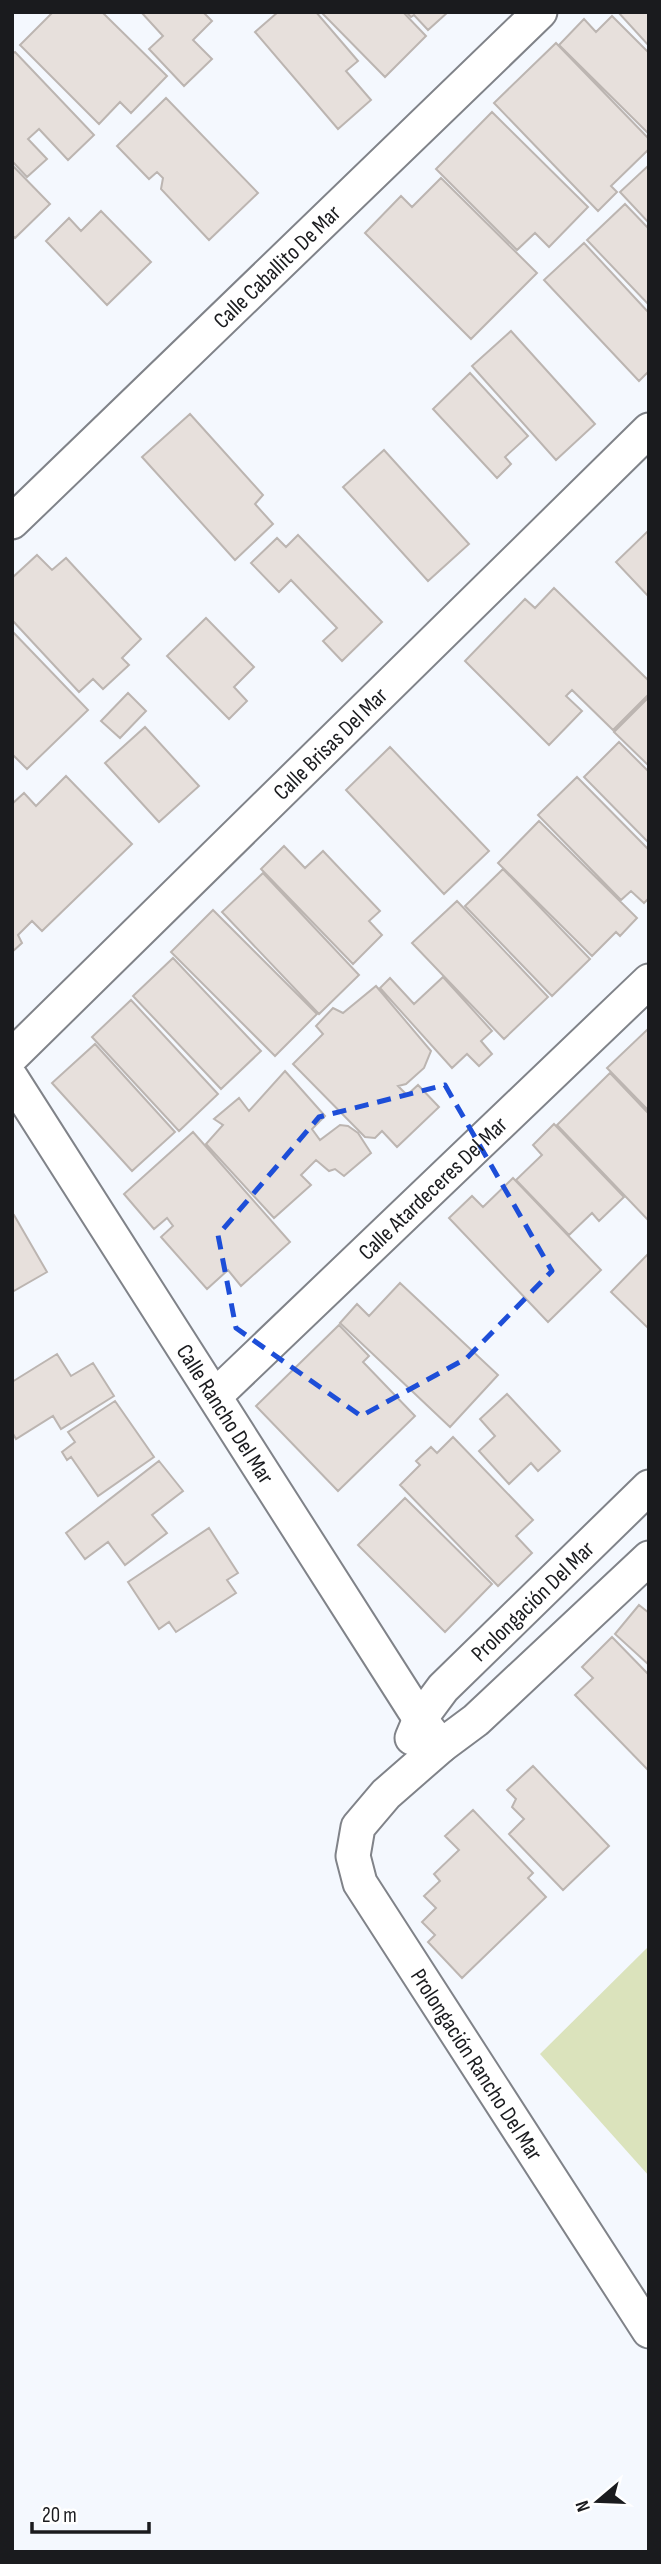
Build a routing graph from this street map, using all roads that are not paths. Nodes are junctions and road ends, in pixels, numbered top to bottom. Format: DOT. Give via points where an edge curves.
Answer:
graph roads {
  1 [pos="540,12"];
  2 [pos="649,430"];
  3 [pos="12,522"];
  4 [pos="649,981"];
  5 [pos="12,1056"];
  6 [pos="12,1079"];
  7 [pos="215,1396"];
  8 [pos="649,1487"];
  9 [pos="649,1558"];
  10 [pos="420,1719"];
  11 [pos="441,1746"];
  12 [pos="386,1794"];
  13 [pos="649,2331"];
  1 -- 3 [label="street, Calle Caballito De Mar"];
  2 -- 5 [label="street, Calle Brisas Del Mar"];
  4 -- 7 [label="street, Calle Atardeceres Del Mar"];
  6 -- 7 [label="street, Calle Rancho Del Mar"];
  7 -- 10 [label="street, Calle Rancho Del Mar"];
  8 -- 10 [label="street, Prolongación Del Mar" via="443,1688"];
  9 -- 11 [label="street, Prolongación Del Mar" via="476,1720"];
  10 -- 11 [label="street, Calle Rancho Del Mar"];
  10 -- 12 [label="street, Prolongación Rancho Del Mar"];
  11 -- 12 [label="street, Prolongación Rancho Del Mar"];
  12 -- 13 [label="street, Prolongación Rancho Del Mar" via="358,1827 353,1856 360,1883"];
}
